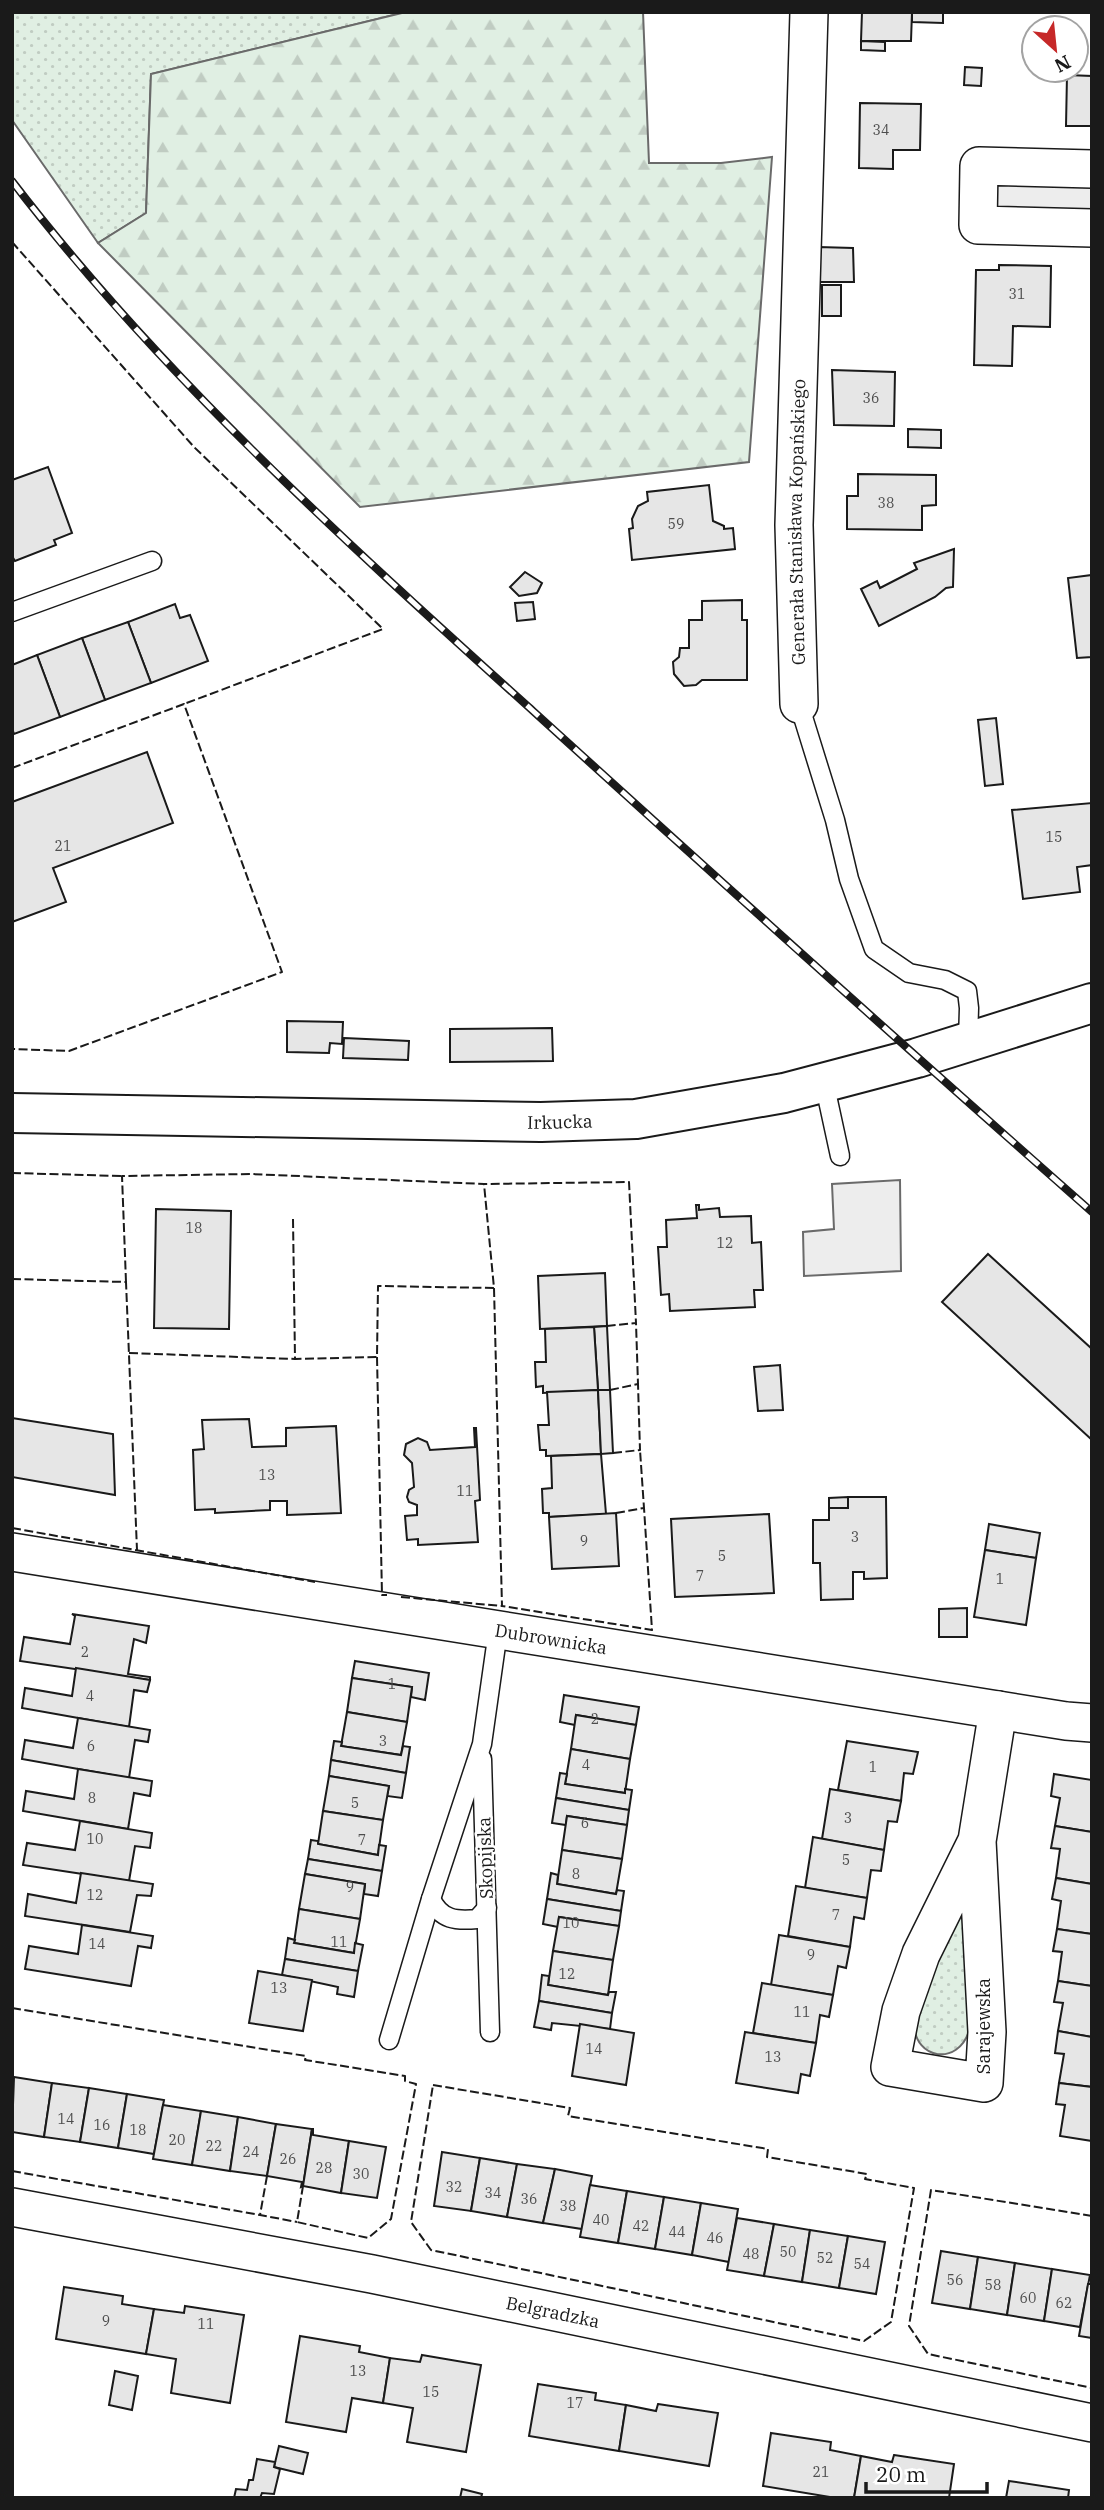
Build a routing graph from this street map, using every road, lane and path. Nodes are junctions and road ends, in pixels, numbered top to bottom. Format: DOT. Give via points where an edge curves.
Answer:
graph roads {
  1 [pos="809,12"];
  2 [pos="1092,169"];
  3 [pos="1092,228"];
  4 [pos="152,561"];
  5 [pos="12,612"];
  6 [pos="799,704"];
  7 [pos="1092,1003"];
  8 [pos="968,1041"];
  9 [pos="824,1082"];
  10 [pos="12,1113"];
  11 [pos="841,1156"];
  12 [pos="12,1552"];
  13 [pos="498,1631"];
  14 [pos="998,1710"];
  15 [pos="1092,1723"];
  16 [pos="482,1744"];
  17 [pos="977,1841"];
  18 [pos="431,1899"];
  19 [pos="487,1908"];
  20 [pos="490,2032"];
  21 [pos="389,2040"];
  22 [pos="12,2207"];
  23 [pos="1092,2423"];
  1 -- 6 [label="street, Generała Stanisława Kopańskiego" via="794,525"];
  2 -- 3 [label="street" via="979,166 978,225"];
  4 -- 5 [label="lane"];
  6 -- 8 [label="lane, Generała Stanisława Kopańskiego" via="874,949 909,973 945,980 967,991"];
  7 -- 8 [label="street, Irkucka"];
  8 -- 9 [label="street, Irkucka"];
  9 -- 10 [label="street, Irkucka" via="622,1120"];
  9 -- 11 [label="lane"];
  12 -- 13 [label="street, Dubrownicka"];
  13 -- 14 [label="street, Dubrownicka"];
  13 -- 16 [label="lane, Skopijska"];
  14 -- 15 [label="street, Dubrownicka"];
  14 -- 17 [label="street, Sarajewska"];
  16 -- 18 [label="lane, Skopijska"];
  16 -- 19 [label="lane, Skopijska"];
  17 -- 17 [label="street, Sarajewska" via="921,1954 901,2011 890,2067 984,2083 987,2032"];
  18 -- 19 [label="lane, Skopijska" via="437,1911 457,1920 477,1919"];
  18 -- 21 [label="lane"];
  19 -- 20 [label="lane"];
  22 -- 23 [label="street, Belgradzka" via="372,2274"];
}
